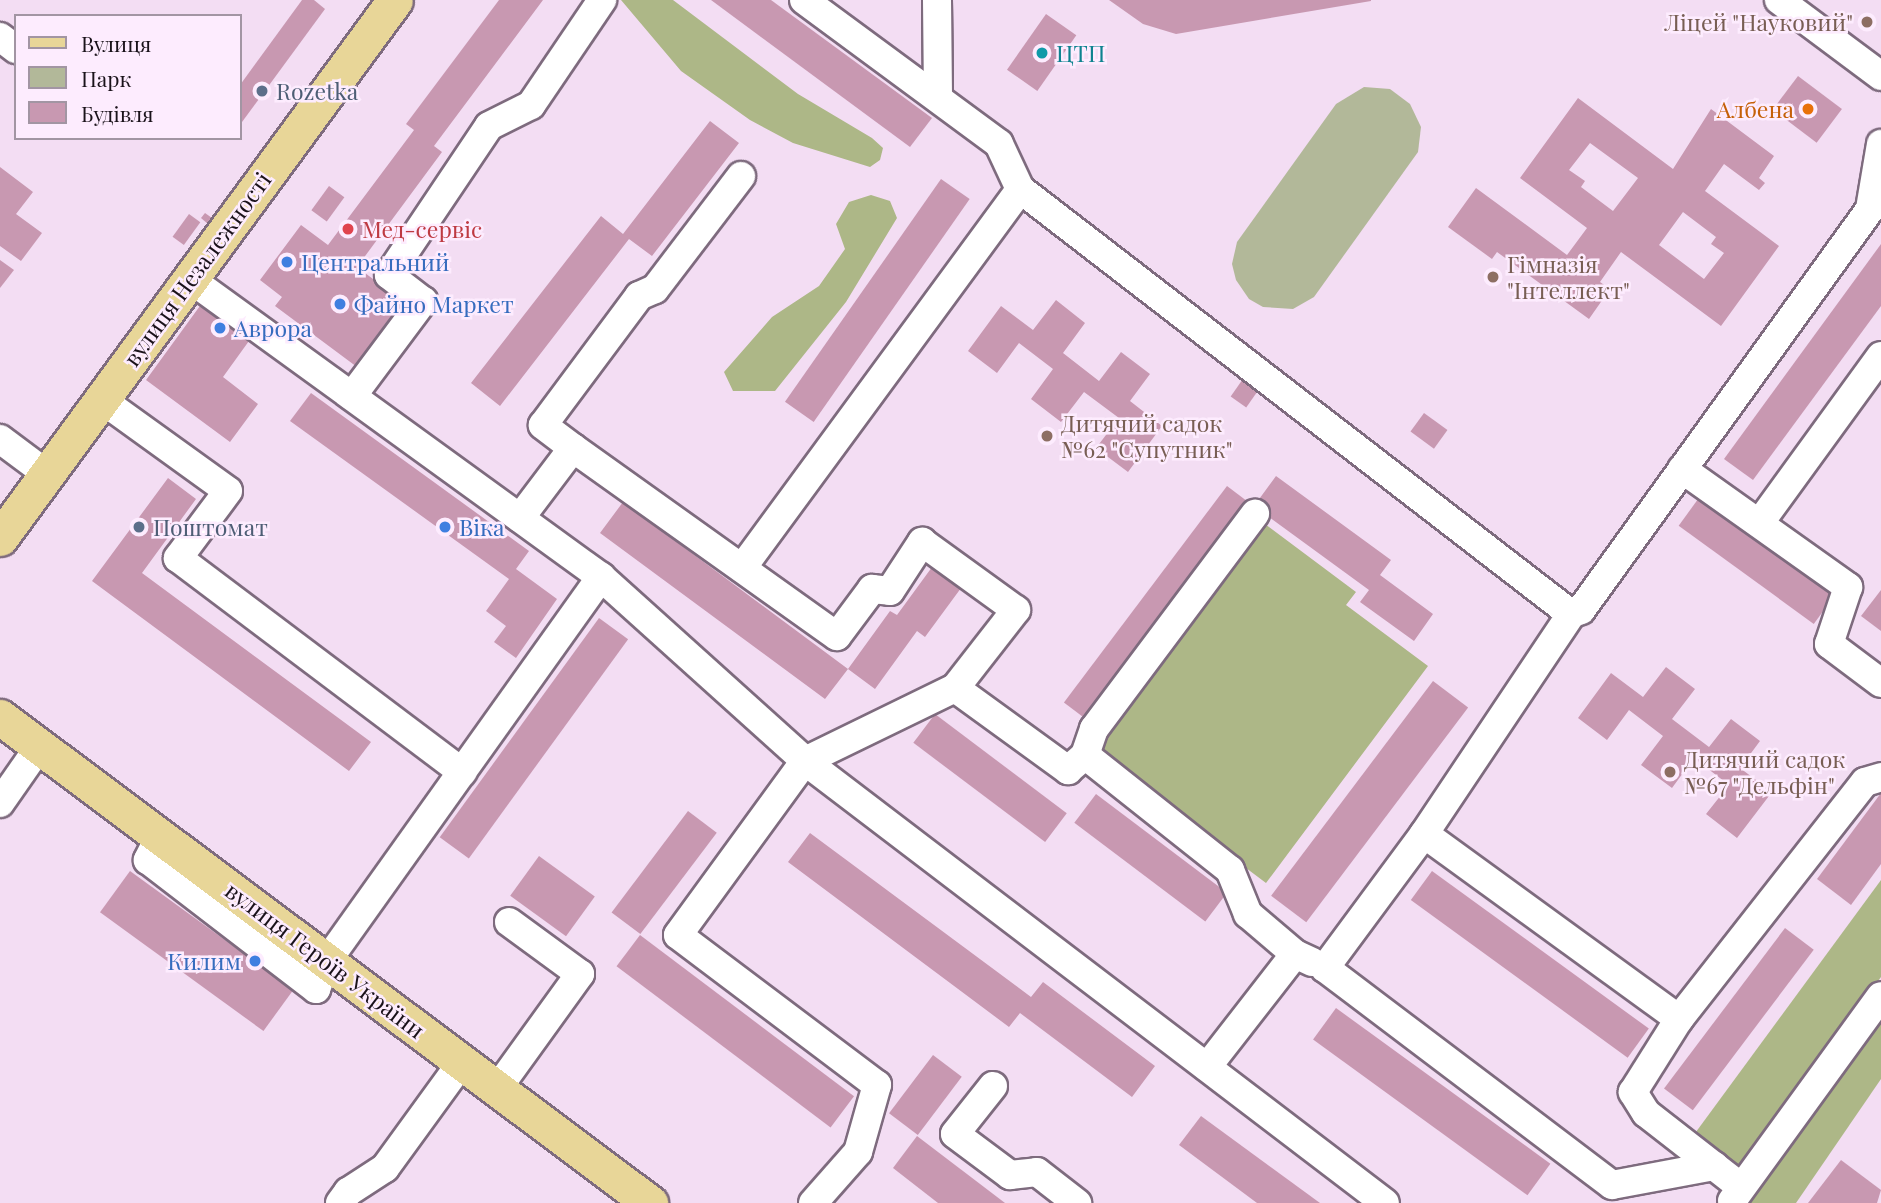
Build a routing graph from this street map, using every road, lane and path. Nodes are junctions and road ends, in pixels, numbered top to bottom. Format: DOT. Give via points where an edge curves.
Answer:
graph roads {
  1 [pos="395,0"];
  2 [pos="602,0"];
  3 [pos="804,0"];
  4 [pos="937,0"];
  5 [pos="1779,0"];
  6 [pos="1881,76"];
  7 [pos="938,98"];
  8 [pos="1881,145"];
  9 [pos="741,176"];
  10 [pos="1020,189"];
  11 [pos="190,279"];
  12 [pos="1881,356"];
  13 [pos="352,396"];
  14 [pos="102,400"];
  15 [pos="0,439"];
  16 [pos="573,448"];
  17 [pos="1682,469"];
  18 [pos="47,474"];
  19 [pos="1255,514"];
  20 [pos="520,518"];
  21 [pos="1761,521"];
  22 [pos="0,538"];
  23 [pos="742,568"];
  24 [pos="601,577"];
  25 [pos="1571,614"];
  26 [pos="1881,683"];
  27 [pos="955,688"];
  28 [pos="0,717"];
  29 [pos="39,747"];
  30 [pos="1085,755"];
  31 [pos="805,761"];
  32 [pos="462,772"];
  33 [pos="1881,777"];
  34 [pos="0,803"];
  35 [pos="1423,834"];
  36 [pos="509,922"];
  37 [pos="1296,954"];
  38 [pos="327,961"];
  39 [pos="1325,968"];
  40 [pos="1881,996"];
  41 [pos="1679,1020"];
  42 [pos="462,1062"];
  43 [pos="1207,1067"];
  44 [pos="993,1086"];
  45 [pos="497,1089"];
  46 [pos="1714,1166"];
  47 [pos="1616,1194"];
  48 [pos="1736,1195"];
  49 [pos="340,1203"];
  50 [pos="650,1203"];
  51 [pos="813,1203"];
  52 [pos="1077,1203"];
  53 [pos="1385,1203"];
  1 -- 11 [label="main road, вулиця Незалежності"];
  2 -- 13 [label="street" via="531,105 489,126 389,275 423,301"];
  3 -- 7 [label="street"];
  4 -- 7 [label="street"];
  5 -- 6 [label="street"];
  7 -- 10 [label="street" via="999,144"];
  8 -- 17 [label="street" via="1870,209"];
  9 -- 16 [label="street" via="655,289 639,296 543,425"];
  10 -- 23 [label="street"];
  10 -- 25 [label="street"];
  11 -- 13 [label="street"];
  11 -- 14 [label="main road, вулиця Незалежності"];
  12 -- 21 [label="street"];
  13 -- 20 [label="street"];
  14 -- 18 [label="main road, вулиця Незалежності"];
  14 -- 32 [label="street" via="228,491 178,558"];
  15 -- 18 [label="street"];
  16 -- 20 [label="street"];
  16 -- 23 [label="street"];
  17 -- 21 [label="street"];
  17 -- 25 [label="street" via="1581,610"];
  18 -- 22 [label="main road, вулиця Незалежності"];
  19 -- 30 [label="street" via="1094,729"];
  20 -- 24 [label="street"];
  21 -- 26 [label="street" via="1848,587 1829,644"];
  23 -- 27 [label="street" via="837,636 872,589 890,591 922,542 1016,610"];
  24 -- 31 [label="street"];
  24 -- 32 [label="street"];
  25 -- 35 [label="street"];
  27 -- 30 [label="street" via="1068,770"];
  27 -- 31 [label="street"];
  28 -- 29 [label="main road, вулиця Героїв України"];
  29 -- 34 [label="street"];
  29 -- 38 [label="main road, вулиця Героїв України"];
  30 -- 37 [label="street" via="1230,870 1248,914"];
  31 -- 43 [label="street"];
  31 -- 51 [label="street" via="678,934 877,1085 858,1152"];
  32 -- 38 [label="street"];
  33 -- 41 [label="street" via="1865,782"];
  35 -- 39 [label="street"];
  35 -- 41 [label="street"];
  36 -- 45 [label="street" via="580,974"];
  37 -- 39 [label="street"];
  37 -- 43 [label="street"];
  38 -- 42 [label="main road, вулиця Героїв України"];
  39 -- 47 [label="street"];
  40 -- 48 [label="street"];
  41 -- 46 [label="street" via="1633,1092 1646,1113"];
  42 -- 45 [label="main road, вулиця Героїв України"];
  42 -- 49 [label="street" via="385,1168 348,1192"];
  43 -- 53 [label="street"];
  44 -- 52 [label="street" via="954,1134 1010,1175 1037,1172"];
  45 -- 50 [label="main road, вулиця Героїв України"];
  46 -- 47 [label="street"];
  46 -- 48 [label="street"];
}
